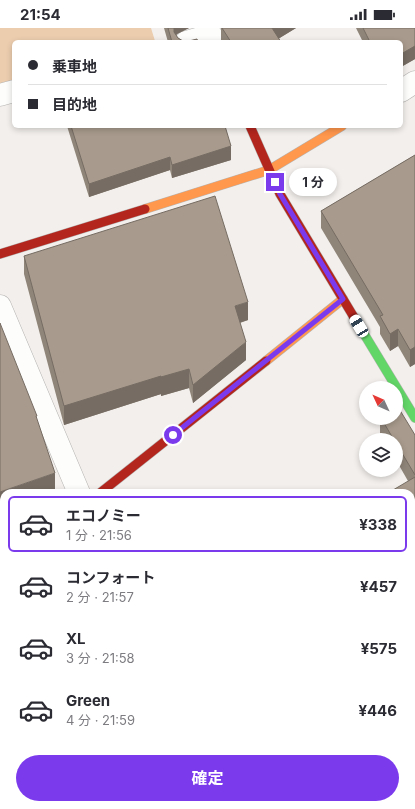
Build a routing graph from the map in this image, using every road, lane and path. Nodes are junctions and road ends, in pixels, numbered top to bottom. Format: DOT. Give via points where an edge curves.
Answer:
graph roads {
  1 [pos="211,35"];
  2 [pos="193,40"];
  3 [pos="415,82"];
  4 [pos="403,90"];
  5 [pos="12,92"];
  6 [pos="0,95"];
  7 [pos="251,128"];
  8 [pos="339,128"];
  9 [pos="269,170"];
  10 [pos="0,254"];
  11 [pos="343,299"];
  12 [pos="0,306"];
  13 [pos="415,418"];
  14 [pos="77,489"];
  15 [pos="105,489"];
  1 -- 2 [label="street"];
  3 -- 4 [label="street"];
  5 -- 6 [label="street"];
  7 -- 9 [label="street"];
  8 -- 9 [label="street"];
  9 -- 10 [label="street"];
  9 -- 11 [label="street" via="280,194"];
  11 -- 13 [label="street"];
  11 -- 15 [label="street"];
  12 -- 14 [label="street"];
}
